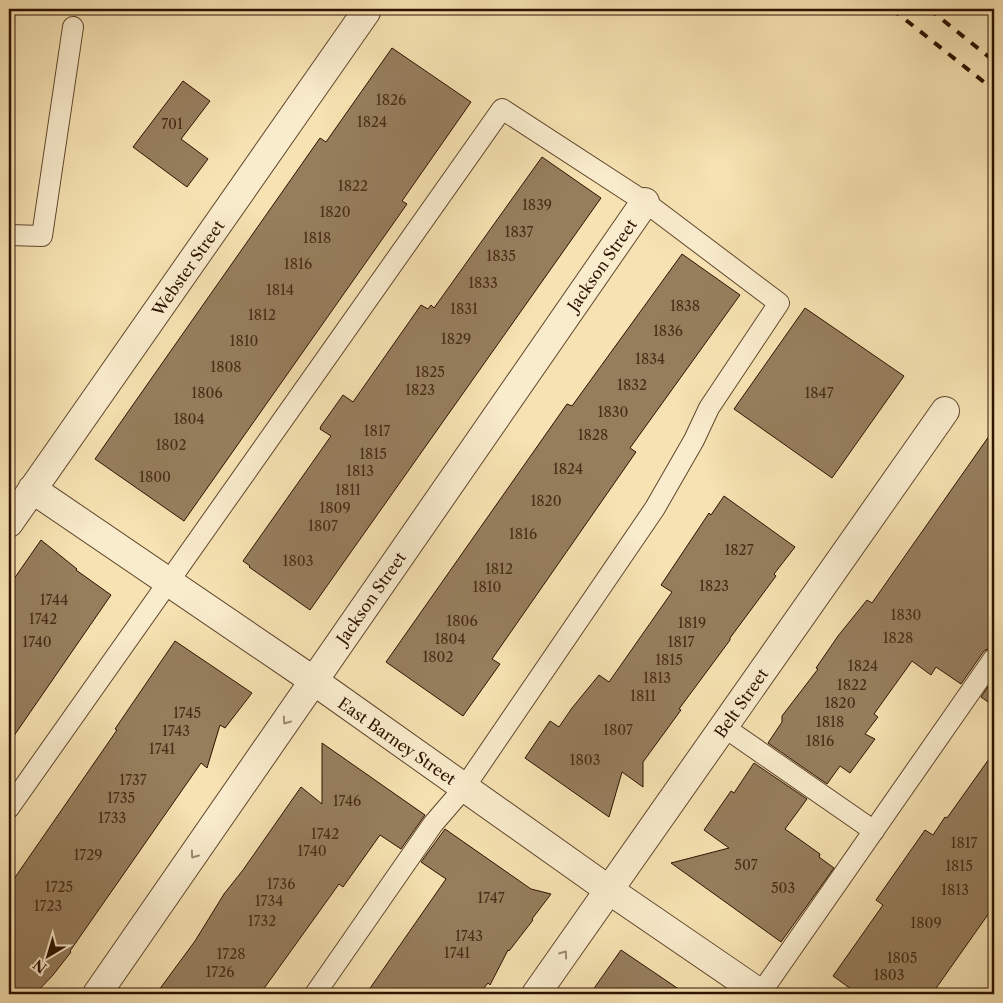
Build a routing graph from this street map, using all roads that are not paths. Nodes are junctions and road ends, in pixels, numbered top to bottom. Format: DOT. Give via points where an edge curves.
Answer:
graph roads {
  1 [pos="366,12"];
  2 [pos="73,27"];
  3 [pos="645,202"];
  4 [pos="9,235"];
  5 [pos="945,412"];
  6 [pos="32,489"];
  7 [pos="9,523"];
  8 [pos="168,582"];
  9 [pos="994,658"];
  10 [pos="314,681"];
  11 [pos="724,727"];
  12 [pos="464,788"];
  13 [pos="9,808"];
  14 [pos="874,830"];
  15 [pos="609,890"];
  16 [pos="97,994"];
  17 [pos="315,994"];
  18 [pos="536,994"];
  19 [pos="760,994"];
  1 -- 6 [label="street, Webster Street"];
  2 -- 4 [label="lane" via="42,236"];
  3 -- 8 [label="lane" via="502,109"];
  3 -- 10 [label="street, Jackson Street"];
  3 -- 12 [label="lane" via="779,303 708,408 694,440 655,508"];
  5 -- 11 [label="street, Belt Street"];
  6 -- 7 [label="street, Webster Street"];
  6 -- 8 [label="street, East Barney Street"];
  8 -- 10 [label="street, East Barney Street"];
  8 -- 13 [label="lane"];
  9 -- 14 [label="lane"];
  10 -- 12 [label="street, East Barney Street"];
  10 -- 16 [label="street, Jackson Street, one-way"];
  11 -- 14 [label="lane"];
  11 -- 15 [label="street, Belt Street"];
  12 -- 15 [label="street, East Barney Street"];
  12 -- 17 [label="lane" via="433,824"];
  14 -- 19 [label="lane"];
  18 -- 15 [label="street, Belt Street, one-way"];
  15 -- 19 [label="street, East Barney Street"];
}
